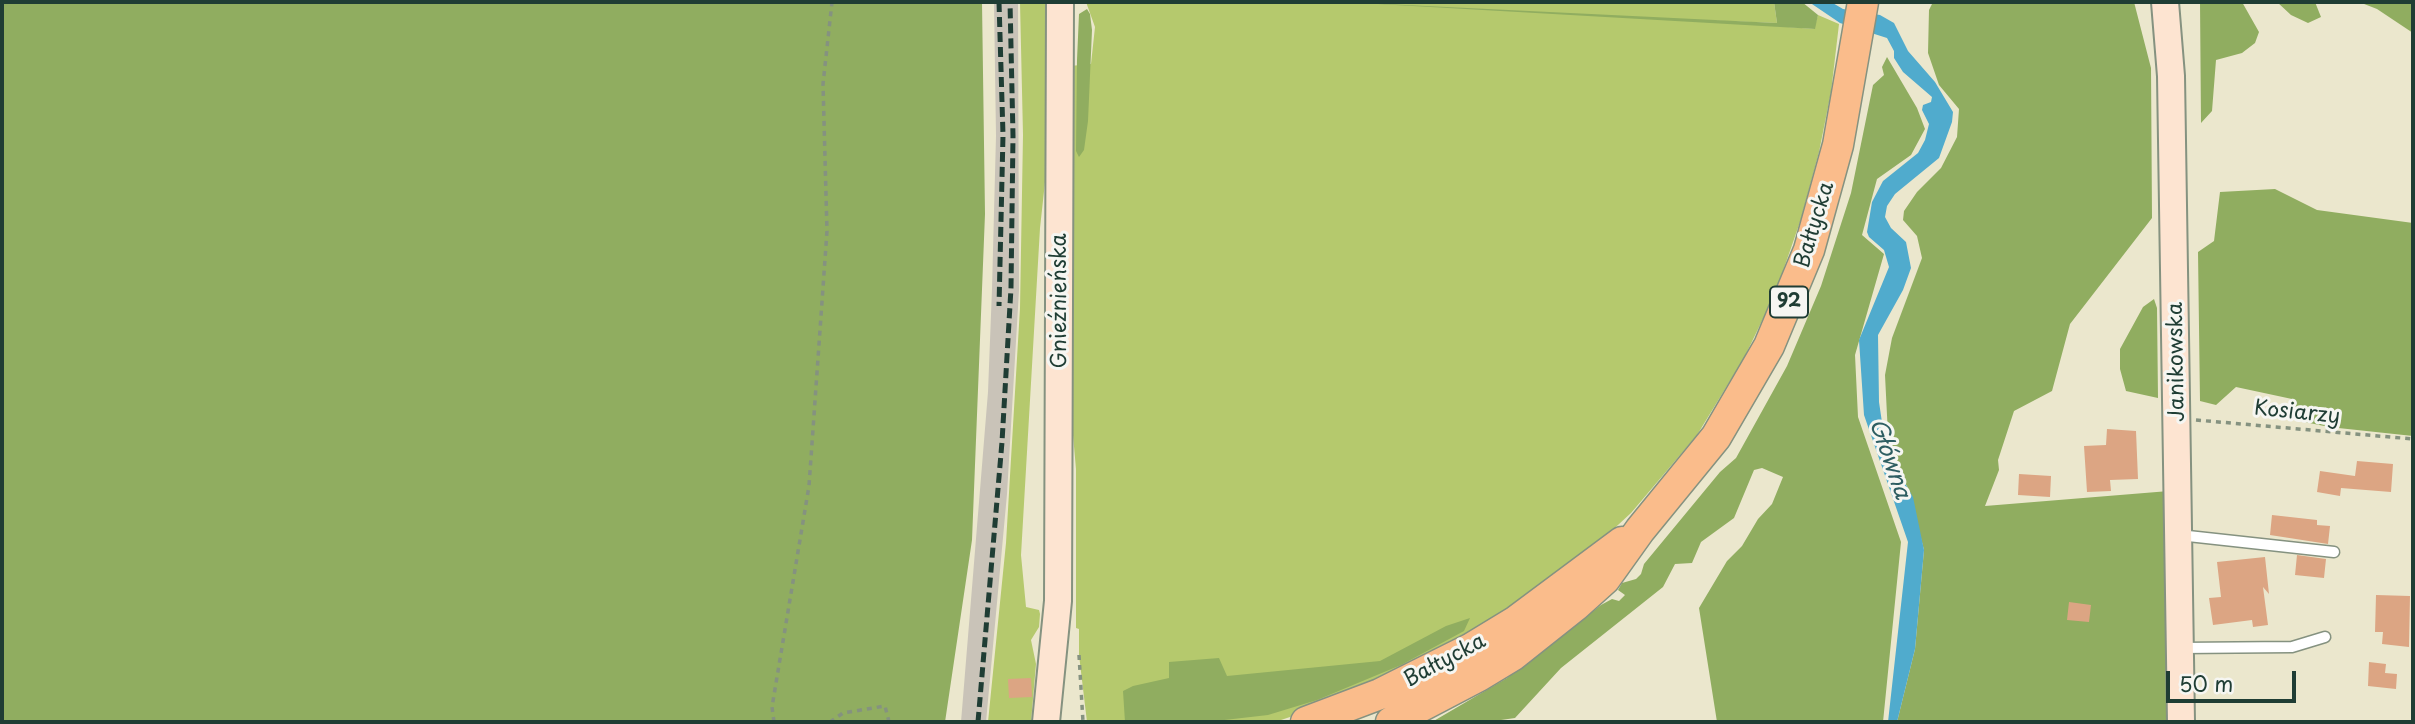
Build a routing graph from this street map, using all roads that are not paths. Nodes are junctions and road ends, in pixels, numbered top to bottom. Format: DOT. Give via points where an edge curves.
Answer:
graph roads {
  1 [pos="1060,2"];
  2 [pos="1863,2"];
  3 [pos="2165,2"];
  4 [pos="1640,530"];
  5 [pos="2178,535"];
  6 [pos="2333,552"];
  7 [pos="1058,601"];
  8 [pos="2325,637"];
  9 [pos="2180,648"];
  10 [pos="1046,722"];
  11 [pos="1066,722"];
  12 [pos="1306,722"];
  13 [pos="1391,722"];
  14 [pos="2181,722"];
  1 -- 7 [label="street, Gnieźnieńska"];
  2 -- 4 [label="main road, Bałtycka / 92" via="1831,176 1785,312 1716,437"];
  3 -- 5 [label="street, Janikowska" via="2171,63"];
  4 -- 12 [label="main road, Bałtycka / 92" via="1470,649 1380,694"];
  4 -- 13 [label="main road, Bałtycka / 92" via="1605,579 1550,627 1479,676"];
  5 -- 6 [label="lane"];
  5 -- 9 [label="street, Janikowska"];
  7 -- 10 [label="street, Gnieźnieńska"];
  7 -- 11 [label="street, Gnieźnieńska"];
  8 -- 9 [label="lane" via="2292,647"];
  9 -- 14 [label="street, Janikowska"];
}
